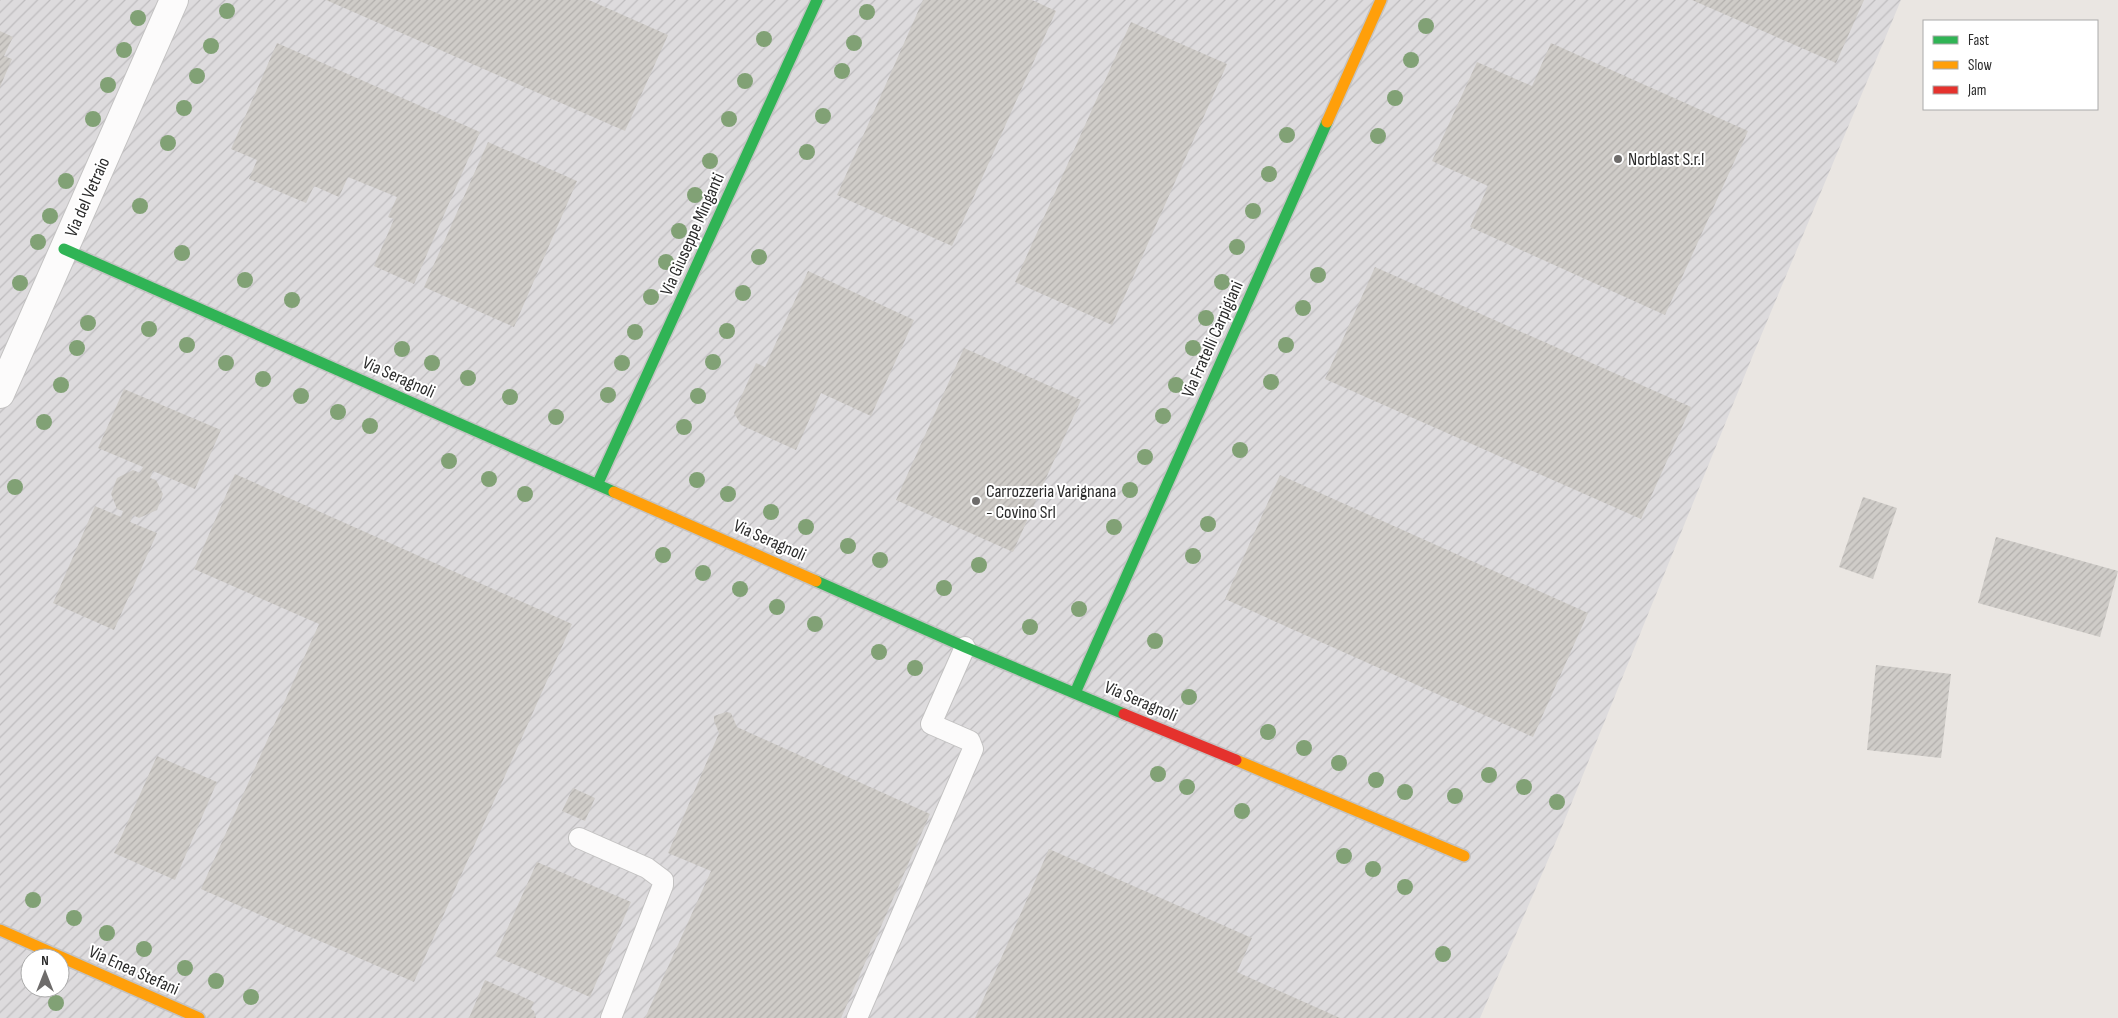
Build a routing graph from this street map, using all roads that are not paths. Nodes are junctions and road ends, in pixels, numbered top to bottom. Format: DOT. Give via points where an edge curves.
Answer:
graph roads {
  1 [pos="174,0"];
  2 [pos="817,0"];
  3 [pos="1381,0"];
  4 [pos="64,248"];
  5 [pos="0,394"];
  6 [pos="598,483"];
  7 [pos="965,646"];
  8 [pos="1075,693"];
  9 [pos="579,838"];
  10 [pos="1464,856"];
  11 [pos="0,930"];
  12 [pos="199,1018"];
  13 [pos="611,1018"];
  14 [pos="857,1018"];
  1 -- 4 [label="street, Via del Vetraio"];
  2 -- 6 [label="street, Via Giuseppe Minganti"];
  3 -- 8 [label="street, Via Fratelli Carpigiani"];
  4 -- 5 [label="street, Via del Vetraio"];
  4 -- 6 [label="street, Via Seragnoli"];
  6 -- 7 [label="street, Via Seragnoli"];
  7 -- 8 [label="street, Via Seragnoli"];
  7 -- 14 [label="lane" via="932,724 970,741 973,748"];
  8 -- 10 [label="street, Via Seragnoli"];
  9 -- 13 [label="lane" via="648,868 663,880"];
  11 -- 12 [label="street, Via Enea Stefani"];
}
